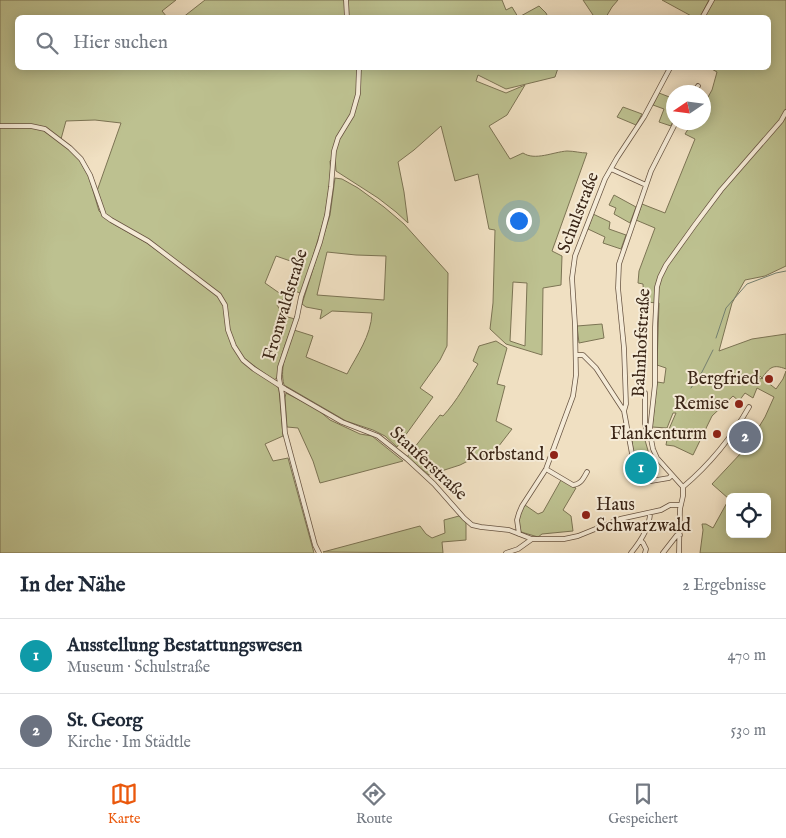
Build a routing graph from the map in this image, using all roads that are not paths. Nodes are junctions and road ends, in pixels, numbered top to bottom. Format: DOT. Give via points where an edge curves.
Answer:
graph roads {
  1 [pos="346,0"];
  2 [pos="712,0"];
  3 [pos="347,15"];
  4 [pos="704,15"];
  5 [pos="359,70"];
  6 [pos="669,70"];
  7 [pos="786,112"];
  8 [pos="0,126"];
  9 [pos="672,130"];
  10 [pos="611,169"];
  11 [pos="646,185"];
  12 [pos="576,356"];
  13 [pos="281,386"];
  14 [pos="645,393"];
  15 [pos="749,407"];
  16 [pos="624,411"];
  17 [pos="650,429"];
  18 [pos="546,469"];
  19 [pos="587,472"];
  20 [pos="672,475"];
  21 [pos="683,488"];
  22 [pos="681,505"];
  23 [pos="650,513"];
  24 [pos="519,534"];
  25 [pos="680,535"];
  26 [pos="532,539"];
  27 [pos="641,541"];
  28 [pos="518,551"];
  29 [pos="319,553"];
  30 [pos="506,553"];
  31 [pos="631,553"];
  32 [pos="645,553"];
  33 [pos="663,553"];
  34 [pos="679,553"];
  1 -- 3 [label="street"];
  2 -- 4 [label="street"];
  5 -- 13 [label="street, Fronwaldstraße" via="358,94 352,114 336,143 327,215 280,368"];
  6 -- 10 [label="street, Schulstraße" via="644,118"];
  7 -- 17 [label="street, Bahnhofstraße" via="721,190 660,277 656,297 655,384"];
  8 -- 13 [label="street, Stauferstraße" via="45,129 70,148 90,175 104,215 148,241 219,295 225,305 228,330 240,355 254,369"];
  9 -- 11 [label="street"];
  10 -- 11 [label="street"];
  10 -- 12 [label="street, Schulstraße" via="573,266"];
  11 -- 16 [label="street" via="618,272 624,348"];
  12 -- 16 [label="street" via="583,355 596,368"];
  12 -- 18 [label="street, Schulstraße" via="573,396"];
  13 -- 24 [label="street, Stauferstraße" via="342,422 378,436 434,484 472,525"];
  13 -- 29 [label="street, Fronwaldstraße" via="288,447"];
  14 -- 17 [label="street" via="645,424"];
  15 -- 21 [label="street" via="724,444"];
  16 -- 20 [label="street" via="638,475 651,481"];
  17 -- 20 [label="street, Bahnhofstraße" via="657,456"];
  18 -- 19 [label="street" via="573,485 581,482"];
  18 -- 24 [label="street, Schulstraße" via="519,513"];
  20 -- 21 [label="street, Bahnhofstraße"];
  21 -- 22 [label="street"];
  22 -- 23 [label="street" via="670,505"];
  22 -- 25 [label="street"];
  23 -- 26 [label="street" via="613,522 578,536"];
  23 -- 27 [label="street"];
  24 -- 26 [label="street, Stauferstraße"];
  25 -- 33 [label="street" via="676,535"];
  25 -- 34 [label="street"];
  26 -- 28 [label="street"];
  27 -- 31 [label="street"];
  27 -- 32 [label="street"];
  28 -- 30 [label="street"];
}
